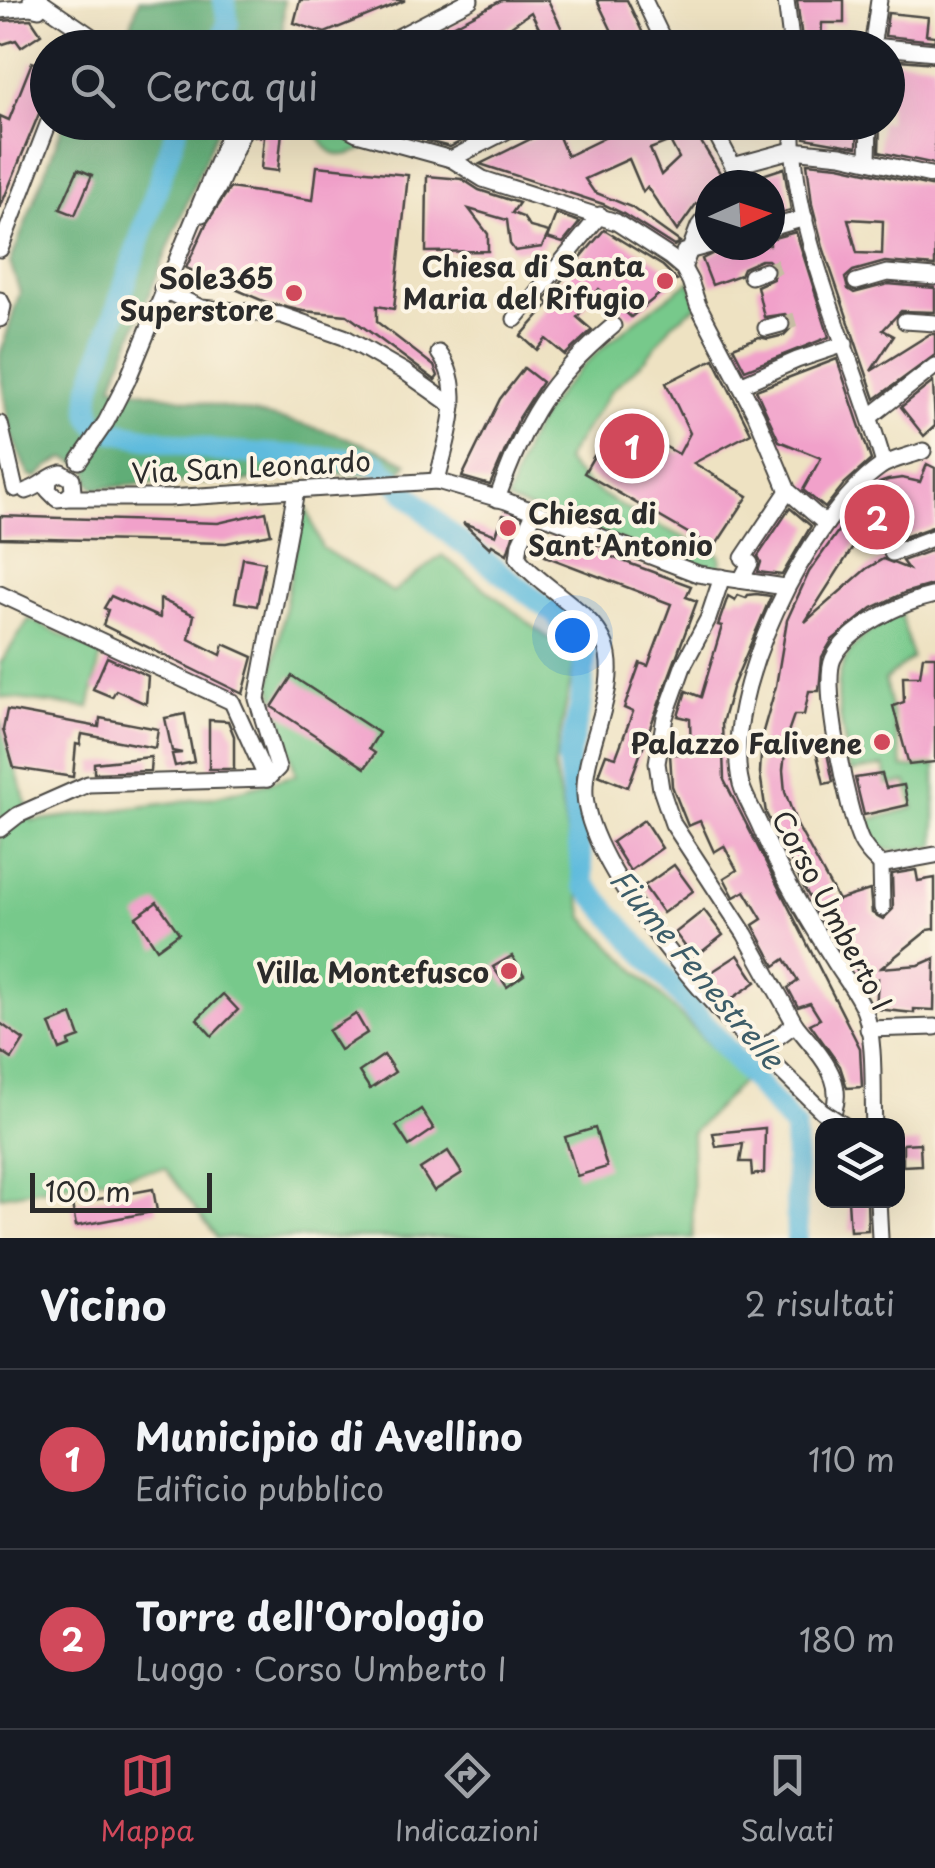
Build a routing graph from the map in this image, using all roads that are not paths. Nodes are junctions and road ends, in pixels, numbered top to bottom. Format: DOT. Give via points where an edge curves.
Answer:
graph roads {
  1 [pos="31,0"];
  2 [pos="470,0"];
  3 [pos="644,0"];
  4 [pos="786,0"];
  5 [pos="878,0"];
  6 [pos="0,10"];
  7 [pos="58,14"];
  8 [pos="83,30"];
  9 [pos="412,30"];
  10 [pos="658,30"];
  11 [pos="790,30"];
  12 [pos="871,30"];
  13 [pos="905,50"];
  14 [pos="935,52"];
  15 [pos="43,140"];
  16 [pos="226,140"];
  17 [pos="238,140"];
  18 [pos="383,140"];
  19 [pos="488,140"];
  20 [pos="719,140"];
  21 [pos="793,140"];
  22 [pos="869,140"];
  23 [pos="792,150"];
  24 [pos="451,159"];
  25 [pos="868,160"];
  26 [pos="733,166"];
  27 [pos="732,170"];
  28 [pos="935,176"];
  29 [pos="600,216"];
  30 [pos="805,218"];
  31 [pos="785,224"];
  32 [pos="188,227"];
  33 [pos="695,247"];
  34 [pos="0,250"];
  35 [pos="676,262"];
  36 [pos="935,277"];
  37 [pos="856,282"];
  38 [pos="162,289"];
  39 [pos="0,300"];
  40 [pos="0,319"];
  41 [pos="515,319"];
  42 [pos="905,320"];
  43 [pos="935,323"];
  44 [pos="613,326"];
  45 [pos="845,344"];
  46 [pos="439,354"];
  47 [pos="932,372"];
  48 [pos="740,384"];
  49 [pos="453,406"];
  50 [pos="871,416"];
  51 [pos="0,424"];
  52 [pos="935,437"];
  53 [pos="929,454"];
  54 [pos="884,464"];
  55 [pos="438,481"];
  56 [pos="63,486"];
  57 [pos="14,490"];
  58 [pos="296,491"];
  59 [pos="788,491"];
  60 [pos="497,499"];
  61 [pos="534,513"];
  62 [pos="826,524"];
  63 [pos="935,536"];
  64 [pos="892,553"];
  65 [pos="722,578"];
  66 [pos="741,580"];
  67 [pos="785,587"];
  68 [pos="0,594"];
  69 [pos="935,595"];
  70 [pos="273,774"];
  71 [pos="0,828"];
  72 [pos="935,855"];
  73 [pos="880,865"];
  74 [pos="882,908"];
  75 [pos="795,1024"];
  76 [pos="935,1027"];
  77 [pos="868,1029"];
  78 [pos="758,1051"];
  79 [pos="829,1118"];
  80 [pos="833,1118"];
  81 [pos="874,1118"];
  82 [pos="878,1208"];
  83 [pos="880,1238"];
  1 -- 7 [label="street"];
  2 -- 9 [label="street"];
  3 -- 10 [label="street"];
  4 -- 11 [label="street"];
  5 -- 12 [label="street"];
  6 -- 7 [label="street" via="30,7"];
  7 -- 8 [label="street"];
  13 -- 14 [label="street"];
  15 -- 34 [label="street"];
  16 -- 32 [label="street"];
  17 -- 32 [label="street" via="206,210"];
  18 -- 24 [label="street"];
  19 -- 24 [label="street"];
  20 -- 26 [label="street"];
  21 -- 23 [label="street"];
  22 -- 25 [label="street"];
  23 -- 25 [label="street"];
  23 -- 26 [label="street"];
  23 -- 30 [label="street"];
  24 -- 29 [label="street" via="483,179"];
  25 -- 28 [label="street"];
  26 -- 27 [label="street"];
  29 -- 35 [label="street"];
  29 -- 41 [label="street"];
  30 -- 31 [label="street"];
  30 -- 45 [label="street"];
  32 -- 38 [label="street"];
  33 -- 35 [label="street"];
  35 -- 48 [label="street"];
  36 -- 37 [label="street" via="887,273"];
  38 -- 49 [label="street" via="202,308 280,315 344,338"];
  38 -- 56 [label="street" via="127,381"];
  39 -- 40 [label="street"];
  42 -- 43 [label="street"];
  44 -- 60 [label="street" via="557,377 533,412"];
  45 -- 48 [label="street"];
  45 -- 50 [label="street"];
  46 -- 49 [label="street" via="450,368"];
  47 -- 50 [label="street"];
  48 -- 59 [label="street" via="775,448"];
  49 -- 55 [label="street"];
  50 -- 54 [label="street"];
  51 -- 57 [label="street"];
  52 -- 53 [label="street"];
  53 -- 54 [label="street"];
  54 -- 62 [label="street, Corso Umberto I"];
  55 -- 58 [label="street, Via San Leonardo"];
  55 -- 60 [label="street"];
  56 -- 57 [label="street" via="42,498"];
  56 -- 58 [label="street, Via San Leonardo" via="96,498"];
  58 -- 70 [label="street" via="257,699"];
  59 -- 62 [label="street"];
  59 -- 66 [label="street" via="743,558 750,563"];
  60 -- 61 [label="street"];
  61 -- 65 [label="street"];
  61 -- 78 [label="street" via="518,558 605,644 609,677 585,795 596,838 639,912"];
  62 -- 67 [label="street, Corso Umberto I"];
  63 -- 64 [label="street"];
  65 -- 66 [label="street"];
  65 -- 75 [label="street" via="665,717 657,763 661,789 672,824"];
  66 -- 67 [label="street"];
  67 -- 77 [label="street, Corso Umberto I" via="748,686 741,783 779,869 860,1002"];
  68 -- 70 [label="street" via="232,702"];
  69 -- 73 [label="street" via="882,614 846,641 831,662 840,758 861,844"];
  70 -- 71 [label="street" via="88,784"];
  72 -- 73 [label="street"];
  73 -- 74 [label="street"];
  75 -- 78 [label="street"];
  75 -- 79 [label="street" via="833,1075 836,1110"];
  76 -- 77 [label="street"];
  77 -- 81 [label="street, Corso Umberto I"];
  78 -- 80 [label="street, bridge"];
  82 -- 83 [label="street"];
}
